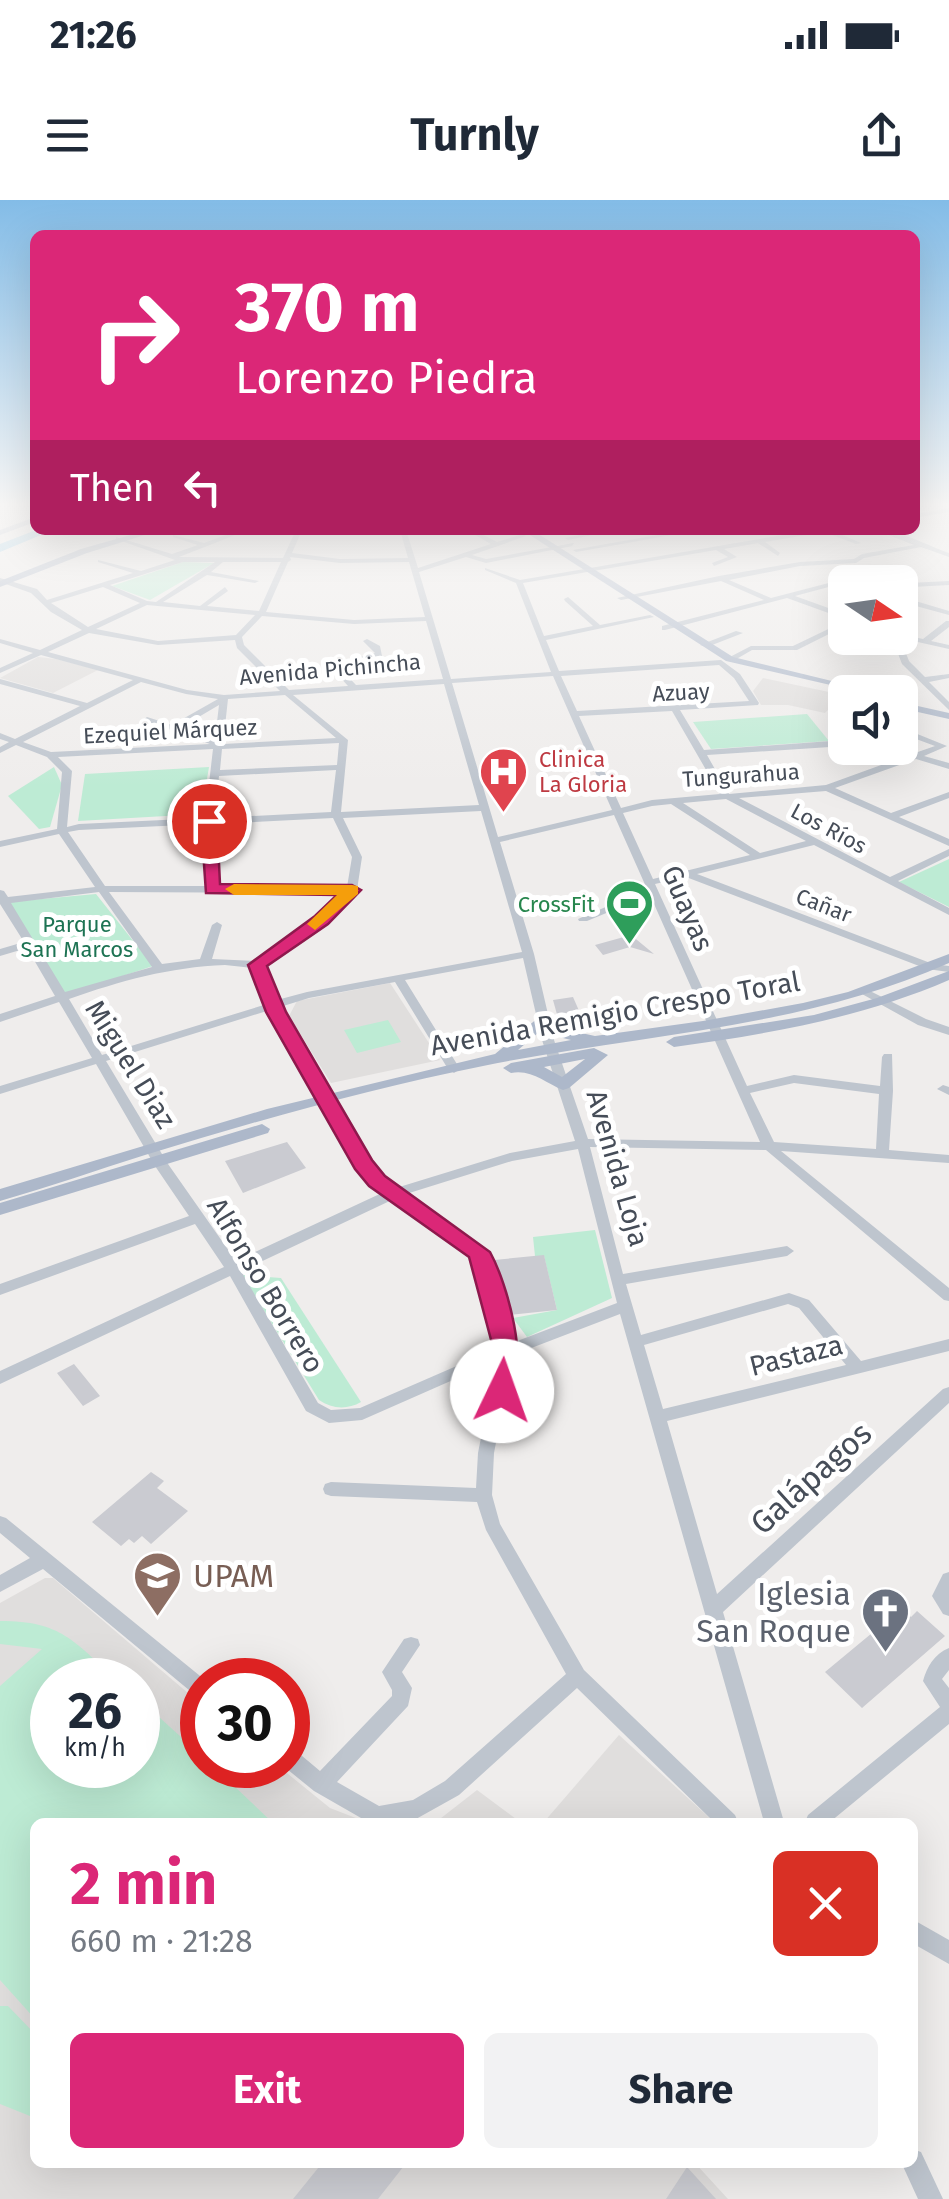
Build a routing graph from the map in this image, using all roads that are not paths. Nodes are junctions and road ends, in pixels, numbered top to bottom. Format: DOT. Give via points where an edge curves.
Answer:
graph roads {
  1 [pos="45,599"];
  2 [pos="57,599"];
  3 [pos="137,599"];
  4 [pos="162,599"];
  5 [pos="212,599"];
  6 [pos="268,599"];
  7 [pos="424,599"];
  8 [pos="525,599"];
  9 [pos="568,599"];
  10 [pos="629,599"];
  11 [pos="629,599"];
  12 [pos="767,599"];
  13 [pos="795,599"];
  14 [pos="48,602"];
  15 [pos="159,602"];
  16 [pos="146,603"];
  17 [pos="918,604"];
  18 [pos="203,606"];
  19 [pos="262,612"];
  20 [pos="828,613"];
  21 [pos="949,613"];
  22 [pos="650,617"];
  23 [pos="429,620"];
  24 [pos="949,623"];
  25 [pos="669,626"];
  26 [pos="599,628"];
  27 [pos="828,629"];
  28 [pos="88,630"];
  29 [pos="739,633"];
  30 [pos="238,637"];
  31 [pos="540,639"];
  32 [pos="0,641"];
  33 [pos="918,641"];
  34 [pos="367,642"];
  35 [pos="924,642"];
  36 [pos="704,645"];
  37 [pos="949,647"];
  38 [pos="40,652"];
  39 [pos="902,655"];
  40 [pos="725,660"];
  41 [pos="0,671"];
  42 [pos="554,672"];
  43 [pos="754,672"];
  44 [pos="736,676"];
  45 [pos="949,676"];
  46 [pos="447,678"];
  47 [pos="0,680"];
  48 [pos="141,680"];
  49 [pos="924,680"];
  50 [pos="828,684"];
  51 [pos="354,688"];
  52 [pos="828,688"];
  53 [pos="288,695"];
  54 [pos="224,698"];
  55 [pos="918,705"];
  56 [pos="89,706"];
  57 [pos="948,709"];
  58 [pos="676,710"];
  59 [pos="576,714"];
  60 [pos="147,720"];
  61 [pos="174,728"];
  62 [pos="0,736"];
  63 [pos="918,737"];
  64 [pos="344,740"];
  65 [pos="17,742"];
  66 [pos="828,744"];
  67 [pos="218,747"];
  68 [pos="0,750"];
  69 [pos="701,753"];
  70 [pos="50,754"];
  71 [pos="79,754"];
  72 [pos="918,755"];
  73 [pos="918,757"];
  74 [pos="891,765"];
  75 [pos="342,766"];
  76 [pos="949,766"];
  77 [pos="67,772"];
  78 [pos="215,773"];
  79 [pos="827,788"];
  80 [pos="725,795"];
  81 [pos="949,796"];
  82 [pos="672,800"];
  83 [pos="484,808"];
  84 [pos="618,811"];
  85 [pos="336,814"];
  86 [pos="890,817"];
  87 [pos="209,821"];
  88 [pos="62,831"];
  89 [pos="494,841"];
  90 [pos="812,843"];
  91 [pos="949,843"];
  92 [pos="0,844"];
  93 [pos="949,852"];
  94 [pos="758,856"];
  95 [pos="686,873"];
  96 [pos="889,882"];
  97 [pos="652,886"];
  98 [pos="102,889"];
  99 [pos="152,889"];
  100 [pos="212,889"];
  101 [pos="352,890"];
  102 [pos="1,898"];
  103 [pos="116,910"];
  104 [pos="949,912"];
  105 [pos="583,920"];
  106 [pos="217,925"];
  107 [pos="30,944"];
  108 [pos="0,953"];
  109 [pos="528,954"];
  110 [pos="949,958"];
  111 [pos="205,962"];
  112 [pos="258,965"];
  113 [pos="158,967"];
  114 [pos="931,967"];
  115 [pos="949,972"];
  116 [pos="398,978"];
  117 [pos="866,992"];
  118 [pos="61,1000"];
  119 [pos="881,1002"];
  120 [pos="273,1007"];
  121 [pos="0,1018"];
  122 [pos="544,1020"];
  123 [pos="713,1031"];
  124 [pos="949,1031"];
  125 [pos="607,1045"];
  126 [pos="553,1054"];
  127 [pos="888,1057"];
  128 [pos="100,1059"];
  129 [pos="502,1064"];
  130 [pos="454,1069"];
  131 [pos="563,1085"];
  132 [pos="0,1090"];
  133 [pos="742,1091"];
  134 [pos="887,1091"];
  135 [pos="327,1104"];
  136 [pos="583,1143"];
  137 [pos="770,1146"];
  138 [pos="156,1152"];
  139 [pos="882,1152"];
  140 [pos="949,1159"];
  141 [pos="394,1193"];
  142 [pos="0,1194"];
  143 [pos="0,1209"];
  144 [pos="197,1218"];
  145 [pos="787,1251"];
  146 [pos="232,1267"];
  147 [pos="618,1280"];
  148 [pos="0,1290"];
  149 [pos="949,1296"];
  150 [pos="625,1306"];
  151 [pos="636,1342"];
  152 [pos="949,1345"];
  153 [pos="506,1351"];
  154 [pos="855,1365"];
  155 [pos="0,1378"];
  156 [pos="949,1393"];
  157 [pos="657,1417"];
  158 [pos="331,1489"];
  159 [pos="484,1495"];
  160 [pos="0,1524"];
  161 [pos="41,1561"];
  162 [pos="949,1580"];
  163 [pos="0,1584"];
  164 [pos="714,1608"];
  165 [pos="949,1608"];
  166 [pos="411,1645"];
  167 [pos="949,1657"];
  168 [pos="180,1672"];
  169 [pos="576,1676"];
  170 [pos="949,1703"];
  171 [pos="949,1712"];
  172 [pos="310,1775"];
  173 [pos="321,1784"];
  174 [pos="724,1818"];
  175 [pos="773,1818"];
  176 [pos="821,1818"];
  177 [pos="918,1934"];
  178 [pos="949,1953"];
  179 [pos="916,2168"];
  180 [pos="931,2199"];
  1 -- 14 [label="street"];
  2 -- 14 [label="street"];
  3 -- 16 [label="street"];
  4 -- 15 [label="street"];
  5 -- 18 [label="street"];
  6 -- 19 [label="street"];
  7 -- 23 [label="street, Avenida Loja"];
  8 -- 31 [label="street, Guayas"];
  9 -- 26 [label="street"];
  10 -- 22 [label="main road"];
  11 -- 25 [label="main road"];
  12 -- 25 [label="street"];
  13 -- 20 [label="street"];
  14 -- 28 [label="street"];
  15 -- 16 [label="street"];
  15 -- 18 [label="street"];
  16 -- 28 [label="street"];
  17 -- 21 [label="street"];
  18 -- 19 [label="street"];
  19 -- 23 [label="street" via="354,622"];
  19 -- 30 [label="street"];
  22 -- 25 [label="main road"];
  22 -- 26 [label="street"];
  23 -- 46 [label="street, Avenida Loja"];
  24 -- 35 [label="street"];
  25 -- 36 [label="main road"];
  25 -- 40 [label="main road"];
  26 -- 31 [label="street"];
  27 -- 40 [label="street, Avenida Pichincha" via="794,648 751,648"];
  28 -- 30 [label="street" via="158,644"];
  28 -- 38 [label="street"];
  29 -- 36 [label="street"];
  30 -- 53 [label="street"];
  31 -- 42 [label="street, Guayas"];
  32 -- 38 [label="street, Avenida Pichincha"];
  33 -- 35 [label="street"];
  34 -- 51 [label="street" via="378,654 333,665"];
  35 -- 37 [label="street"];
  36 -- 40 [label="main road"];
  38 -- 41 [label="street"];
  38 -- 48 [label="street, Avenida Pichincha"];
  39 -- 49 [label="street"];
  40 -- 42 [label="street, Avenida Pichincha"];
  40 -- 43 [label="main road"];
  40 -- 44 [label="street, Azuay"];
  40 -- 50 [label="main road"];
  42 -- 46 [label="street, Avenida Pichincha"];
  42 -- 59 [label="street, Guayas"];
  43 -- 44 [label="street, Azuay"];
  43 -- 52 [label="main road"];
  44 -- 58 [label="street, Azuay" via="754,704"];
  45 -- 49 [label="street"];
  46 -- 51 [label="street, Avenida Pichincha"];
  46 -- 83 [label="street, Avenida Loja"];
  47 -- 56 [label="street"];
  48 -- 54 [label="street, Avenida Pichincha"];
  48 -- 56 [label="street"];
  49 -- 57 [label="street"];
  51 -- 53 [label="street, Avenida Pichincha"];
  53 -- 54 [label="street, Avenida Pichincha"];
  53 -- 64 [label="street"];
  54 -- 61 [label="street"];
  54 -- 67 [label="street"];
  55 -- 57 [label="main road"];
  56 -- 65 [label="street"];
  58 -- 59 [label="street, Azuay"];
  58 -- 69 [label="street"];
  59 -- 84 [label="street, Guayas"];
  60 -- 61 [label="street"];
  61 -- 67 [label="street"];
  62 -- 65 [label="street, Ezequiel Márquez"];
  63 -- 72 [label="street" via="942,746"];
  64 -- 67 [label="street, Ezequiel Márquez"];
  64 -- 75 [label="street"];
  65 -- 68 [label="street"];
  65 -- 70 [label="street, Ezequiel Márquez"];
  66 -- 69 [label="street"];
  67 -- 71 [label="street, Ezequiel Márquez"];
  67 -- 78 [label="street"];
  69 -- 80 [label="street"];
  70 -- 71 [label="street, Ezequiel Márquez"];
  70 -- 77 [label="street"];
  71 -- 77 [label="street"];
  73 -- 76 [label="street"];
  74 -- 79 [label="street, Tungurahua"];
  75 -- 78 [label="street"];
  75 -- 85 [label="street"];
  77 -- 88 [label="street"];
  78 -- 87 [label="street"];
  79 -- 80 [label="street, Tungurahua"];
  79 -- 86 [label="street"];
  80 -- 82 [label="street, Tungurahua"];
  80 -- 90 [label="street, Los Ríos"];
  81 -- 86 [label="street"];
  82 -- 84 [label="street, Tungurahua"];
  82 -- 94 [label="street"];
  83 -- 85 [label="street"];
  83 -- 89 [label="street, Avenida Loja"];
  84 -- 89 [label="street, Tungurahua"];
  84 -- 97 [label="street, Guayas"];
  85 -- 87 [label="street"];
  85 -- 101 [label="street" via="357,856"];
  86 -- 91 [label="street"];
  87 -- 88 [label="street"];
  87 -- 100 [label="street"];
  88 -- 92 [label="street"];
  88 -- 98 [label="street"];
  89 -- 109 [label="street, Avenida Loja"];
  90 -- 94 [label="street"];
  90 -- 96 [label="street, Los Ríos"];
  93 -- 96 [label="street"];
  94 -- 95 [label="street"];
  95 -- 97 [label="street"];
  95 -- 114 [label="street, Cañar"];
  96 -- 104 [label="street, Los Ríos"];
  97 -- 105 [label="street"];
  97 -- 123 [label="street, Guayas"];
  98 -- 99 [label="street"];
  98 -- 102 [label="street"];
  98 -- 103 [label="street"];
  99 -- 100 [label="street"];
  99 -- 103 [label="street" via="125,898"];
  100 -- 101 [label="street"];
  101 -- 112 [label="street"];
  102 -- 107 [label="street, Miguel Diaz"];
  103 -- 113 [label="street"];
  106 -- 111 [label="street"];
  107 -- 108 [label="street"];
  107 -- 118 [label="street, Miguel Diaz"];
  109 -- 116 [label="street"];
  109 -- 122 [label="street, Avenida Loja"];
  110 -- 114 [label="main road, Avenida Remigio Crespo Toral"];
  111 -- 112 [label="street"];
  111 -- 113 [label="street"];
  112 -- 120 [label="street"];
  113 -- 118 [label="street"];
  114 -- 115 [label="street, Cañar"];
  114 -- 117 [label="main road, Avenida Remigio Crespo Toral"];
  115 -- 119 [label="main road, Avenida Remigio Crespo Toral"];
  116 -- 120 [label="street"];
  116 -- 130 [label="street"];
  117 -- 119 [label="street"];
  117 -- 123 [label="main road, Avenida Remigio Crespo Toral"];
  118 -- 121 [label="street"];
  118 -- 128 [label="street, Miguel Diaz"];
  119 -- 123 [label="main road, Avenida Remigio Crespo Toral" via="792,1026"];
  119 -- 124 [label="street"];
  120 -- 128 [label="street"];
  120 -- 135 [label="street"];
  122 -- 125 [label="main road" via="568,1035"];
  122 -- 126 [label="street, Avenida Loja"];
  122 -- 129 [label="main road"];
  123 -- 125 [label="main road, Avenida Remigio Crespo Toral"];
  123 -- 133 [label="street, Guayas"];
  125 -- 126 [label="main road, Avenida Remigio Crespo Toral"];
  125 -- 131 [label="main road"];
  126 -- 129 [label="main road, Avenida Remigio Crespo Toral"];
  126 -- 131 [label="street, Avenida Loja"];
  127 -- 134 [label="street"];
  128 -- 132 [label="street"];
  128 -- 138 [label="street, Miguel Diaz"];
  129 -- 130 [label="main road, Avenida Remigio Crespo Toral"];
  129 -- 131 [label="main road" via="542,1071"];
  129 -- 135 [label="main road, Avenida Remigio Crespo Toral"];
  130 -- 135 [label="main road, Avenida Remigio Crespo Toral"];
  131 -- 136 [label="street, Avenida Loja"];
  133 -- 134 [label="street" via="794,1080"];
  133 -- 137 [label="street, Guayas"];
  134 -- 139 [label="street"];
  135 -- 138 [label="main road, Avenida Remigio Crespo Toral"];
  135 -- 141 [label="street" via="363,1164"];
  136 -- 137 [label="street"];
  136 -- 141 [label="street" via="510,1157"];
  136 -- 147 [label="street, Avenida Loja"];
  137 -- 139 [label="street"];
  137 -- 149 [label="street, Guayas"];
  138 -- 142 [label="main road, Avenida Remigio Crespo Toral"];
  138 -- 143 [label="main road, Avenida Remigio Crespo Toral"];
  138 -- 144 [label="street, Alfonso Borrero"];
  139 -- 140 [label="street"];
  141 -- 146 [label="street"];
  141 -- 153 [label="street" via="478,1252"];
  144 -- 146 [label="street, Alfonso Borrero"];
  144 -- 148 [label="street"];
  145 -- 147 [label="street"];
  146 -- 153 [label="street, Alfonso Borrero" via="312,1408 330,1416 362,1414"];
  146 -- 155 [label="street"];
  147 -- 150 [label="street, Avenida Loja"];
  150 -- 151 [label="street, Avenida Loja"];
  150 -- 153 [label="street, Alfonso Borrero"];
  151 -- 154 [label="street" via="789,1298 804,1304"];
  151 -- 157 [label="street, Avenida Loja"];
  152 -- 154 [label="street, Pastaza"];
  153 -- 159 [label="street"];
  154 -- 157 [label="street, Pastaza"];
  156 -- 164 [label="street, Galápagos"];
  157 -- 164 [label="street, Avenida Loja"];
  158 -- 159 [label="street"];
  159 -- 169 [label="street" via="492,1526"];
  160 -- 161 [label="street"];
  161 -- 163 [label="street"];
  161 -- 168 [label="street"];
  162 -- 165 [label="street" via="942,1596"];
  164 -- 175 [label="street, Avenida Loja"];
  166 -- 173 [label="street" via="391,1672 401,1700"];
  167 -- 170 [label="street" via="932,1681"];
  169 -- 173 [label="street" via="452,1788 416,1809 378,1817"];
  169 -- 174 [label="street"];
  171 -- 176 [label="street"];
  172 -- 173 [label="street"];
  177 -- 178 [label="street"];
  179 -- 180 [label="street"];
}
